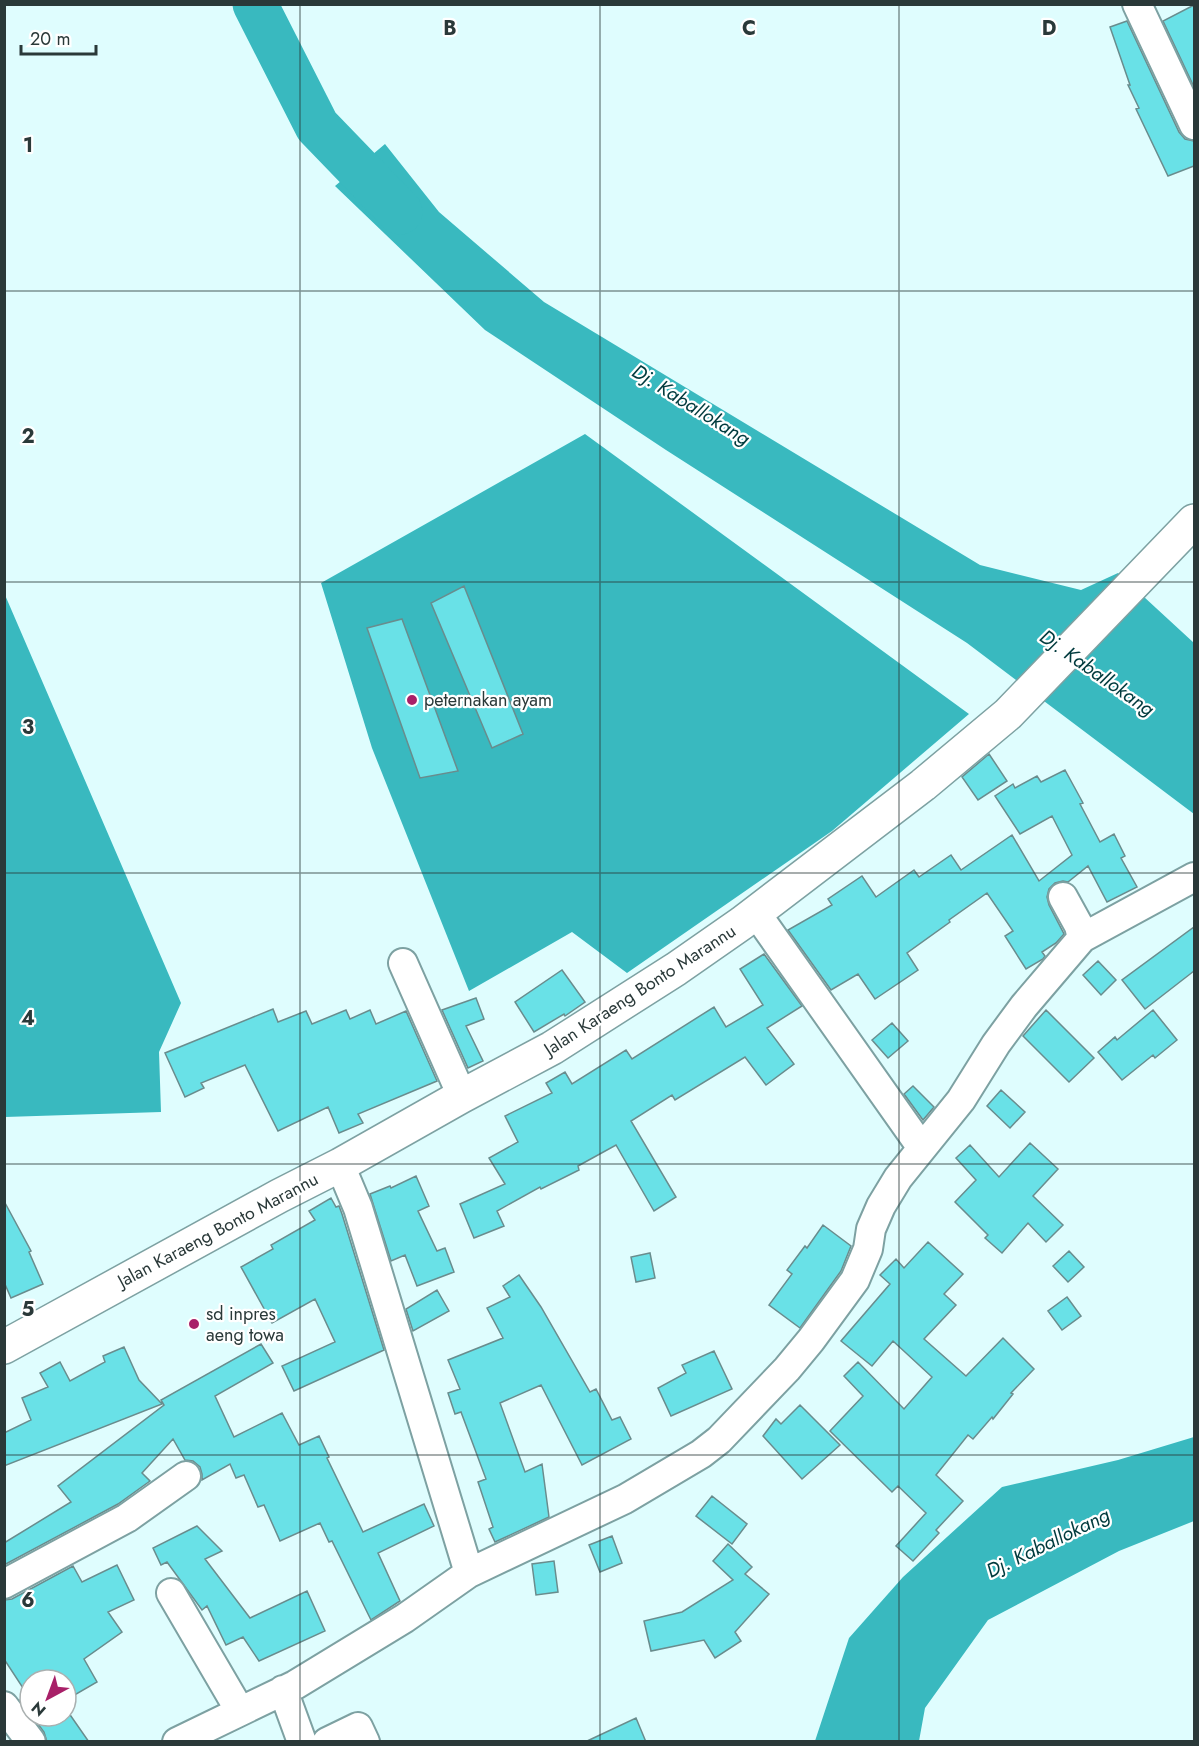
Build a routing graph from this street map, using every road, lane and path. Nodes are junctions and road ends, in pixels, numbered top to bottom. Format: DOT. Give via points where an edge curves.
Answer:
graph roads {
  1 [pos="1137,4"];
  2 [pos="1194,125"];
  3 [pos="1194,521"];
  4 [pos="1194,877"];
  5 [pos="1063,897"];
  6 [pos="756,913"];
  7 [pos="1082,938"];
  8 [pos="403,963"];
  9 [pos="462,1096"];
  10 [pos="922,1148"];
  11 [pos="340,1165"];
  12 [pos="4,1347"];
  13 [pos="186,1476"];
  14 [pos="469,1573"];
  15 [pos="4,1584"];
  16 [pos="171,1593"];
  17 [pos="283,1690"];
  18 [pos="4,1706"];
  19 [pos="240,1711"];
  20 [pos="31,1742"];
  21 [pos="177,1742"];
  22 [pos="302,1742"];
  23 [pos="327,1742"];
  24 [pos="365,1742"];
  1 -- 2 [label="street"];
  3 -- 6 [label="main road, Jalan Karaeng Bonto Marannu" via="990,730"];
  4 -- 7 [label="street"];
  5 -- 7 [label="street"];
  6 -- 9 [label="main road, Jalan Karaeng Bonto Marannu" via="552,1048"];
  6 -- 10 [label="street"];
  7 -- 10 [label="street" via="1019,1012 962,1100"];
  8 -- 9 [label="street"];
  9 -- 11 [label="main road, Jalan Karaeng Bonto Marannu"];
  10 -- 14 [label="street" via="897,1178 881,1206 855,1280 788,1369 719,1440 625,1499"];
  11 -- 12 [label="main road, Jalan Karaeng Bonto Marannu"];
  11 -- 14 [label="street" via="358,1208"];
  13 -- 15 [label="street" via="127,1518"];
  14 -- 17 [label="street" via="405,1618"];
  16 -- 19 [label="street"];
  17 -- 19 [label="street"];
  17 -- 22 [label="street"];
  18 -- 20 [label="street"];
  19 -- 21 [label="street"];
  23 -- 24 [label="street" via="358,1727"];
}
